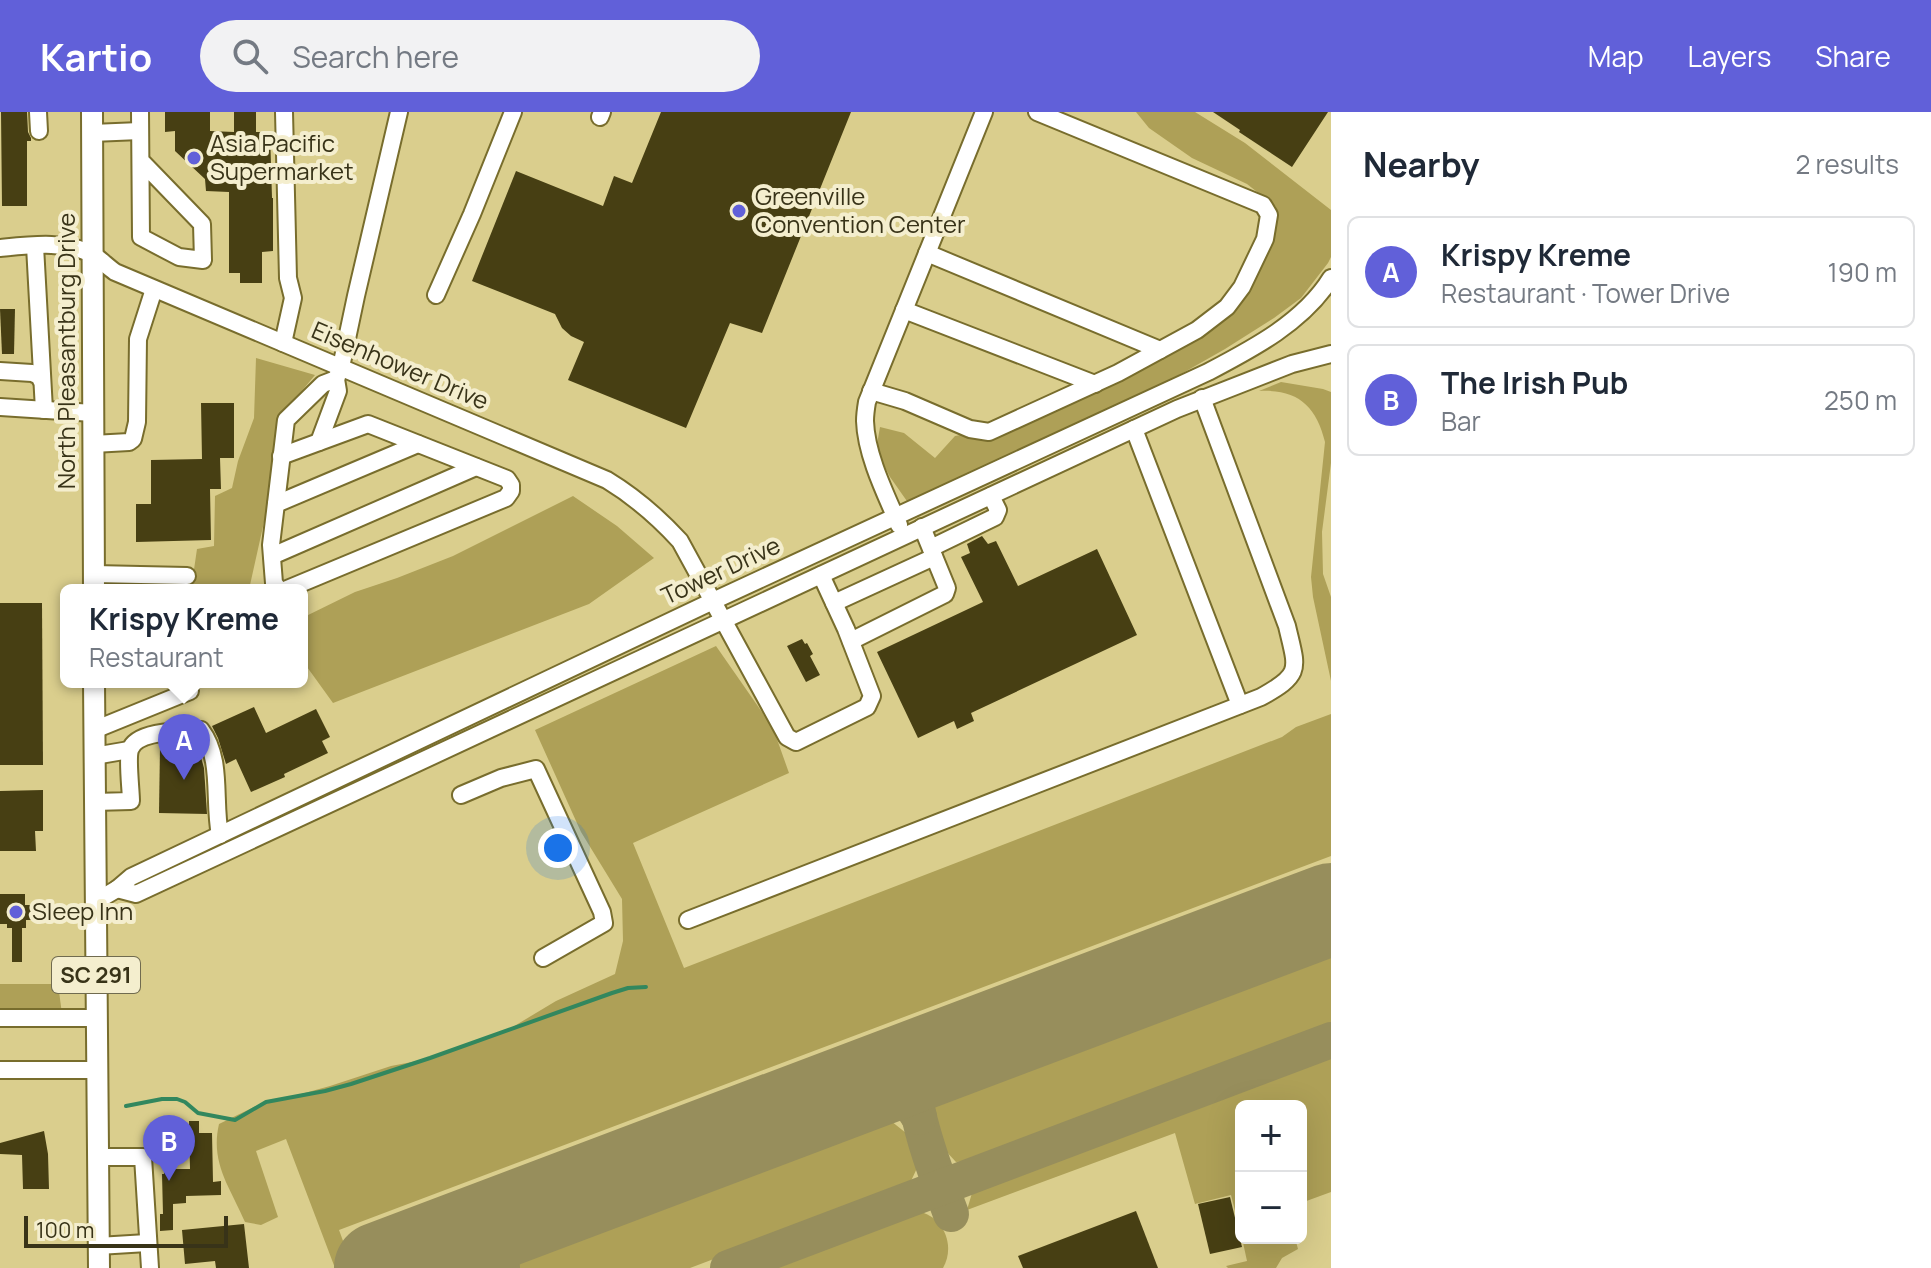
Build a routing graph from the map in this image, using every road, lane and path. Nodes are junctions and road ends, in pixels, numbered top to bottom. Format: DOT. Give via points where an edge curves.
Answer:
graph roads {
  1 [pos="38,112"];
  2 [pos="92,112"];
  3 [pos="140,112"];
  4 [pos="284,112"];
  5 [pos="399,112"];
  6 [pos="513,112"];
  7 [pos="984,112"];
  8 [pos="1037,112"];
  9 [pos="39,131"];
  10 [pos="140,131"];
  11 [pos="92,133"];
  12 [pos="141,161"];
  13 [pos="35,246"];
  14 [pos="0,248"];
  15 [pos="927,253"];
  16 [pos="93,255"];
  17 [pos="1331,278"];
  18 [pos="154,289"];
  19 [pos="436,295"];
  20 [pos="904,310"];
  21 [pos="283,343"];
  22 [pos="1160,350"];
  23 [pos="1331,354"];
  24 [pos="0,371"];
  25 [pos="339,373"];
  26 [pos="41,380"];
  27 [pos="1095,384"];
  28 [pos="871,391"];
  29 [pos="1202,398"];
  30 [pos="0,407"];
  31 [pos="44,410"];
  32 [pos="93,413"];
  33 [pos="1134,429"];
  34 [pos="319,442"];
  35 [pos="93,444"];
  36 [pos="418,444"];
  37 [pos="281,456"];
  38 [pos="476,467"];
  39 [pos="991,496"];
  40 [pos="276,504"];
  41 [pos="895,516"];
  42 [pos="922,527"];
  43 [pos="904,536"];
  44 [pos="932,552"];
  45 [pos="272,556"];
  46 [pos="821,575"];
  47 [pos="187,576"];
  48 [pos="94,582"];
  49 [pos="275,584"];
  50 [pos="297,584"];
  51 [pos="713,601"];
  52 [pos="834,603"];
  53 [pos="723,621"];
  54 [pos="851,641"];
  55 [pos="94,688"];
  56 [pos="190,691"];
  57 [pos="1240,705"];
  58 [pos="94,730"];
  59 [pos="129,750"];
  60 [pos="94,756"];
  61 [pos="461,795"];
  62 [pos="94,802"];
  63 [pos="220,835"];
  64 [pos="117,889"];
  65 [pos="95,902"];
  66 [pos="688,920"];
  67 [pos="543,958"];
  68 [pos="0,1018"];
  69 [pos="96,1018"];
  70 [pos="0,1070"];
  71 [pos="97,1070"];
  72 [pos="98,1157"];
  73 [pos="147,1243"];
  74 [pos="98,1246"];
  75 [pos="99,1268"];
  76 [pos="150,1268"];
  1 -- 9 [label="street"];
  2 -- 11 [label="main road, North Pleasantburg Drive"];
  3 -- 10 [label="street"];
  4 -- 21 [label="street" via="288,278 293,298"];
  5 -- 25 [label="street"];
  6 -- 19 [label="street"];
  7 -- 15 [label="street"];
  8 -- 22 [label="street" via="1263,205 1269,215 1265,239 1227,307"];
  10 -- 11 [label="street"];
  10 -- 12 [label="street"];
  11 -- 16 [label="main road, North Pleasantburg Drive"];
  12 -- 12 [label="street" via="141,237 179,257 203,260 202,224"];
  13 -- 14 [label="street, Eisenhower Drive"];
  13 -- 16 [label="street, Eisenhower Drive" via="70,247"];
  13 -- 26 [label="street"];
  15 -- 20 [label="street"];
  15 -- 22 [label="street"];
  16 -- 18 [label="street, Eisenhower Drive" via="115,272"];
  16 -- 32 [label="main road, North Pleasantburg Drive"];
  17 -- 41 [label="street, Tower Drive" via="1300,314 1230,360"];
  18 -- 21 [label="street, Eisenhower Drive"];
  18 -- 35 [label="street" via="138,339 133,439"];
  20 -- 27 [label="street"];
  20 -- 28 [label="street"];
  21 -- 25 [label="street, Eisenhower Drive"];
  22 -- 27 [label="street"];
  23 -- 29 [label="street, Tower Drive"];
  24 -- 26 [label="street" via="32,373"];
  25 -- 34 [label="street" via="338,391"];
  25 -- 37 [label="street" via="286,420"];
  25 -- 51 [label="street, Eisenhower Drive" via="619,487 680,541"];
  26 -- 31 [label="street"];
  27 -- 28 [label="street" via="989,432"];
  28 -- 41 [label="street" via="865,421 868,443"];
  29 -- 33 [label="street, Tower Drive"];
  29 -- 57 [label="street" via="1294,656 1294,672 1284,685"];
  30 -- 31 [label="street"];
  31 -- 32 [label="street"];
  32 -- 35 [label="main road, North Pleasantburg Drive"];
  33 -- 39 [label="street, Tower Drive"];
  33 -- 57 [label="street"];
  34 -- 36 [label="street" via="368,424"];
  34 -- 37 [label="street"];
  35 -- 48 [label="main road, North Pleasantburg Drive"];
  36 -- 38 [label="street"];
  36 -- 40 [label="street"];
  37 -- 40 [label="street"];
  38 -- 45 [label="street"];
  38 -- 50 [label="street" via="507,479 511,491 506,498"];
  39 -- 42 [label="street, Tower Drive"];
  39 -- 44 [label="street" via="998,510 995,517"];
  40 -- 45 [label="street"];
  41 -- 43 [label="street"];
  41 -- 51 [label="street, Tower Drive"];
  42 -- 43 [label="street, Tower Drive"];
  42 -- 44 [label="street"];
  43 -- 46 [label="street, Tower Drive"];
  44 -- 52 [label="street"];
  44 -- 54 [label="street" via="945,594"];
  45 -- 49 [label="street"];
  46 -- 52 [label="street"];
  46 -- 53 [label="street, Tower Drive"];
  47 -- 48 [label="street"];
  51 -- 53 [label="street, Eisenhower Drive"];
  51 -- 63 [label="street, Tower Drive"];
  52 -- 54 [label="street"];
  53 -- 54 [label="street, Eisenhower Drive" via="787,737 796,742 867,707 872,696"];
  53 -- 64 [label="street, Tower Drive" via="136,894"];
  55 -- 58 [label="main road, SC 291"];
  56 -- 58 [label="street"];
  57 -- 66 [label="street"];
  58 -- 60 [label="main road, SC 291"];
  59 -- 60 [label="street"];
  59 -- 62 [label="street" via="131,801"];
  59 -- 63 [label="street" via="136,741 161,733 201,730 210,742"];
  60 -- 62 [label="main road, SC 291"];
  61 -- 67 [label="street" via="536,769 604,923"];
  62 -- 65 [label="main road, SC 291"];
  63 -- 64 [label="street, Tower Drive" via="131,877"];
  64 -- 65 [label="street, Tower Drive"];
  65 -- 69 [label="main road, SC 291"];
  68 -- 69 [label="street"];
  69 -- 71 [label="main road, SC 291"];
  70 -- 71 [label="street"];
  71 -- 72 [label="main road, SC 291"];
  72 -- 73 [label="street" via="143,1157"];
  72 -- 74 [label="main road, SC 291"];
  73 -- 74 [label="street"];
  73 -- 76 [label="street"];
  74 -- 75 [label="main road, SC 291"];
}
